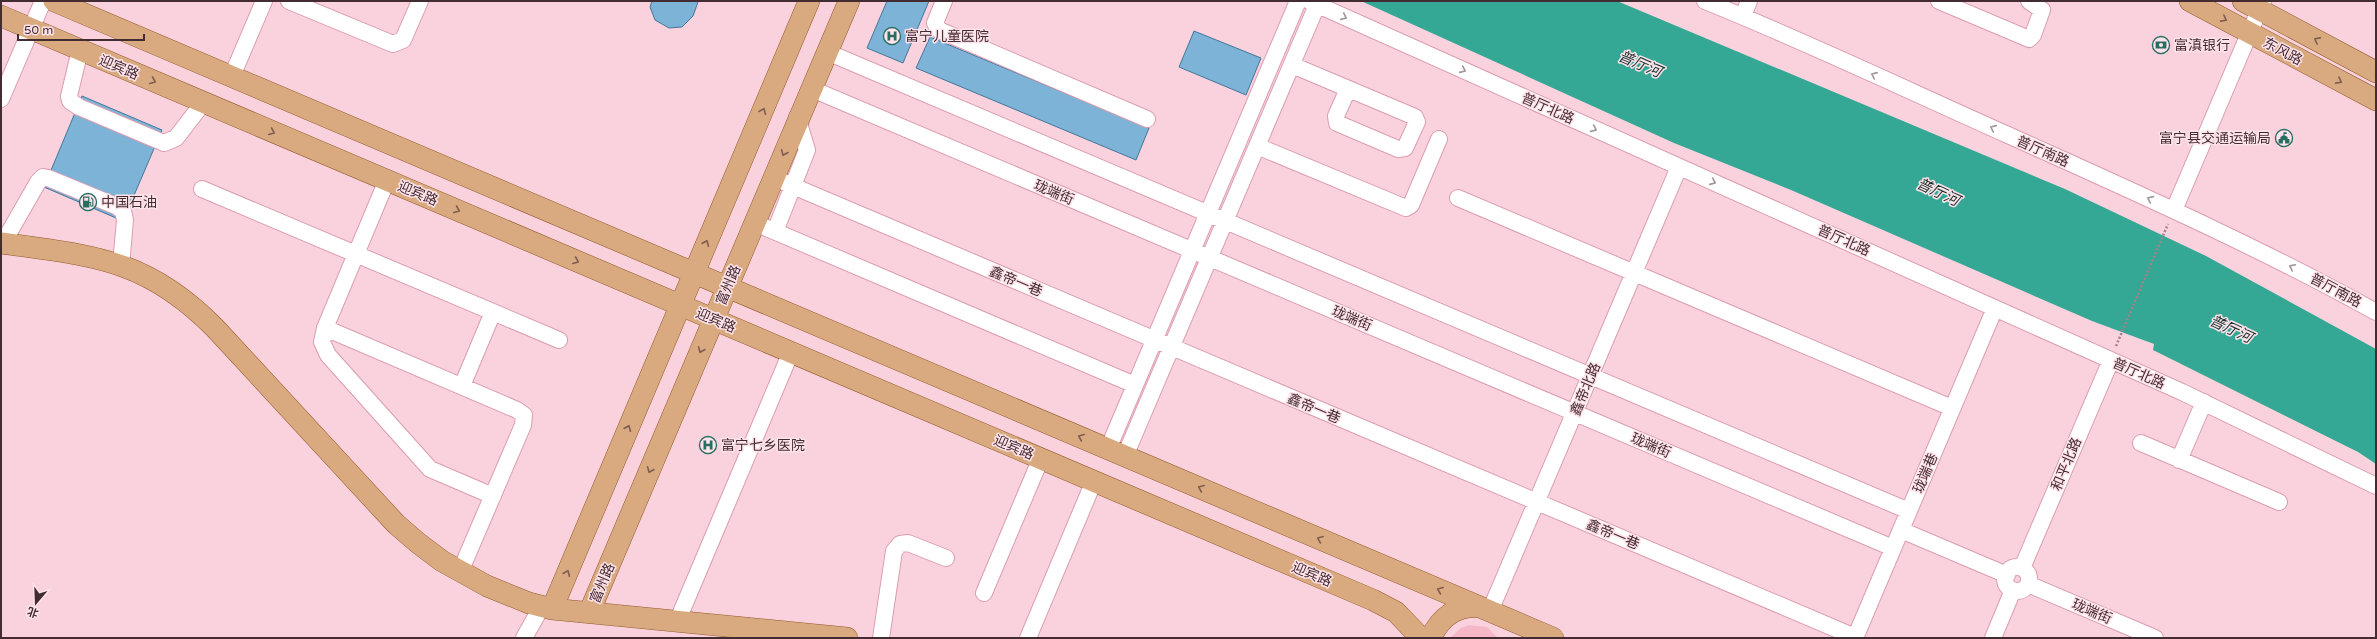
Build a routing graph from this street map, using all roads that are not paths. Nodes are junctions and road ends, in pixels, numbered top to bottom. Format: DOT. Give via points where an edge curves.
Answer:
graph roads {
  1 [pos="43,1"];
  2 [pos="54,1"];
  3 [pos="264,1"];
  4 [pos="289,1"];
  5 [pos="420,1"];
  6 [pos="809,1"];
  7 [pos="849,1"];
  8 [pos="944,1"];
  9 [pos="1298,1"];
  10 [pos="1705,1"];
  11 [pos="1749,1"];
  12 [pos="1939,1"];
  13 [pos="2029,1"];
  14 [pos="2190,1"];
  15 [pos="1313,3"];
  16 [pos="2255,4"];
  17 [pos="1,16"];
  18 [pos="1743,16"];
  19 [pos="31,29"];
  20 [pos="2249,33"];
  21 [pos="80,50"];
  22 [pos="827,52"];
  23 [pos="1292,65"];
  24 [pos="2376,72"];
  25 [pos="232,76"];
  26 [pos="812,89"];
  27 [pos="1348,89"];
  28 [pos="1,99"];
  29 [pos="2376,100"];
  30 [pos="203,102"];
  31 [pos="796,112"];
  32 [pos="1146,119"];
  33 [pos="1439,139"];
  34 [pos="1257,146"];
  35 [pos="1679,167"];
  36 [pos="774,178"];
  37 [pos="387,180"];
  38 [pos="202,189"];
  39 [pos="1458,198"];
  40 [pos="2174,210"];
  41 [pos="1208,214"];
  42 [pos="1225,221"];
  43 [pos="755,223"];
  44 [pos="776,229"];
  45 [pos="2,243"];
  46 [pos="1192,250"];
  47 [pos="356,254"];
  48 [pos="1210,258"];
  49 [pos="121,265"];
  50 [pos="694,273"];
  51 [pos="1634,273"];
  52 [pos="728,287"];
  53 [pos="680,305"];
  54 [pos="1995,308"];
  55 [pos="493,312"];
  56 [pos="2376,312"];
  57 [pos="714,319"];
  58 [pos="325,328"];
  59 [pos="559,340"];
  60 [pos="1154,340"];
  61 [pos="1172,347"];
  62 [pos="791,352"];
  63 [pos="2111,360"];
  64 [pos="1590,376"];
  65 [pos="1135,385"];
  66 [pos="462,386"];
  67 [pos="2204,402"];
  68 [pos="1952,408"];
  69 [pos="1575,413"];
  70 [pos="2141,443"];
  71 [pos="1117,452"];
  72 [pos="1041,458"];
  73 [pos="2180,460"];
  74 [pos="1094,481"];
  75 [pos="2376,486"];
  76 [pos="493,496"];
  77 [pos="1536,502"];
  78 [pos="2279,502"];
  79 [pos="1909,512"];
  80 [pos="1901,530"];
  81 [pos="1893,548"];
  82 [pos="946,558"];
  83 [pos="2022,568"];
  84 [pos="460,572"];
  85 [pos="2007,575"];
  86 [pos="2028,584"];
  87 [pos="2013,590"];
  88 [pos="984,593"];
  89 [pos="545,611"];
  90 [pos="1492,612"];
  91 [pos="589,613"];
  92 [pos="677,622"];
  93 [pos="524,638"];
  94 [pos="847,638"];
  95 [pos="881,638"];
  96 [pos="1028,638"];
  97 [pos="1421,638"];
  98 [pos="1431,638"];
  99 [pos="1519,638"];
  100 [pos="1553,638"];
  101 [pos="1855,638"];
  102 [pos="1992,638"];
  103 [pos="2156,638"];
  1 -- 19 [label="street"];
  2 -- 25 [label="main road"];
  3 -- 25 [label="street"];
  4 -- 5 [label="street" via="393,44 403,40"];
  50 -- 6 [label="main road, one-way"];
  7 -- 22 [label="main road, 富州路"];
  8 -- 32 [label="street" via="935,23 939,30"];
  9 -- 41 [label="street"];
  10 -- 18 [label="street, 普厅南路"];
  11 -- 18 [label="street"];
  12 -- 13 [label="street" via="2029,39 2042,10"];
  14 -- 20 [label="main road, 东风路, one-way"];
  15 -- 23 [label="street"];
  15 -- 35 [label="street, 普厅北路, one-way"];
  16 -- 20 [label="street"];
  24 -- 16 [label="main road, 东风路, one-way"];
  17 -- 19 [label="main road, 迎宾路"];
  40 -- 18 [label="street, 普厅南路, one-way"];
  19 -- 21 [label="main road, 迎宾路"];
  19 -- 28 [label="street"];
  20 -- 29 [label="main road, 东风路, one-way"];
  20 -- 40 [label="street"];
  21 -- 30 [label="main road, 迎宾路, one-way"];
  21 -- 30 [label="street" via="70,90 70,101 94,114 164,143 176,138"];
  22 -- 26 [label="main road, 富州路"];
  22 -- 41 [label="street"];
  23 -- 27 [label="street"];
  23 -- 34 [label="street"];
  25 -- 50 [label="main road"];
  26 -- 36 [label="main road, 富州路, one-way"];
  26 -- 46 [label="street, 珑端街"];
  27 -- 27 [label="street" via="1415,118 1417,122 1405,148 1398,150 1337,123 1336,116"];
  30 -- 37 [label="main road, 迎宾路, one-way"];
  31 -- 44 [label="street" via="807,150"];
  33 -- 34 [label="street" via="1411,205 1406,208"];
  34 -- 42 [label="street"];
  35 -- 51 [label="street, 鑫帝北路"];
  35 -- 54 [label="street, 普厅北路, one-way"];
  36 -- 43 [label="main road, 富州路"];
  36 -- 60 [label="street, 鑫帝一巷"];
  37 -- 47 [label="street"];
  37 -- 53 [label="main road, 迎宾路, one-way"];
  38 -- 47 [label="street"];
  39 -- 51 [label="street"];
  56 -- 40 [label="street, 普厅南路, one-way" via="2261,251"];
  41 -- 42 [label="street"];
  41 -- 46 [label="street"];
  42 -- 48 [label="street"];
  42 -- 64 [label="street"];
  43 -- 52 [label="main road, 富州路"];
  43 -- 65 [label="street"];
  45 -- 49 [label="main road" via="89,256"];
  45 -- 49 [label="street" via="38,182 44,177 124,211"];
  46 -- 48 [label="street, 珑端街"];
  46 -- 60 [label="street"];
  47 -- 55 [label="street"];
  47 -- 58 [label="street"];
  48 -- 61 [label="street"];
  48 -- 69 [label="street, 珑端街"];
  49 -- 84 [label="main road" via="150,277 201,313 396,524"];
  50 -- 52 [label="main road"];
  50 -- 53 [label="main road"];
  51 -- 64 [label="street, 鑫帝北路"];
  51 -- 68 [label="street"];
  52 -- 57 [label="main road, 富州路"];
  71 -- 52 [label="main road, one-way"];
  53 -- 57 [label="main road, 迎宾路"];
  89 -- 53 [label="main road, one-way"];
  54 -- 63 [label="street, 普厅北路"];
  54 -- 68 [label="street, 珑端巷"];
  55 -- 59 [label="street"];
  55 -- 66 [label="street"];
  57 -- 62 [label="main road, 迎宾路"];
  57 -- 91 [label="main road, 富州路, one-way"];
  58 -- 66 [label="street"];
  58 -- 76 [label="street" via="322,342 328,355 427,466"];
  60 -- 61 [label="street, 鑫帝一巷"];
  60 -- 65 [label="street"];
  61 -- 71 [label="street"];
  61 -- 77 [label="street, 鑫帝一巷"];
  62 -- 72 [label="main road, 迎宾路"];
  62 -- 92 [label="street"];
  63 -- 67 [label="street, 普厅北路"];
  63 -- 83 [label="street, 和平北路"];
  64 -- 69 [label="street, 鑫帝北路"];
  64 -- 79 [label="street"];
  65 -- 71 [label="street"];
  66 -- 76 [label="street" via="524,415 523,425"];
  67 -- 73 [label="street"];
  67 -- 75 [label="street, 普厅北路"];
  68 -- 79 [label="street, 珑端巷"];
  69 -- 77 [label="street, 鑫帝北路"];
  69 -- 81 [label="street, 珑端街"];
  70 -- 73 [label="street"];
  90 -- 71 [label="main road, one-way"];
  72 -- 74 [label="main road, 迎宾路"];
  72 -- 88 [label="street"];
  73 -- 78 [label="street"];
  74 -- 96 [label="street"];
  74 -- 97 [label="main road, 迎宾路" via="1385,605 1406,621"];
  76 -- 84 [label="street"];
  77 -- 90 [label="street, 鑫帝北路"];
  77 -- 101 [label="street, 鑫帝一巷"];
  79 -- 80 [label="street, 珑端巷"];
  80 -- 81 [label="street, 珑端巷"];
  80 -- 85 [label="street"];
  81 -- 101 [label="street, 珑端巷"];
  82 -- 95 [label="street" via="908,543 900,544 894,551"];
  83 -- 85 [label="street" via="2012,569"];
  83 -- 86 [label="street" via="2029,576"];
  84 -- 89 [label="main road"];
  85 -- 87 [label="street" via="2006,582"];
  86 -- 87 [label="street" via="2023,590"];
  86 -- 103 [label="street, 珑端街"];
  87 -- 102 [label="street"];
  89 -- 91 [label="main road"];
  89 -- 93 [label="street"];
  90 -- 98 [label="main road" via="1471,606 1450,613 1442,620"];
  90 -- 99 [label="main road" via="1511,624"];
  90 -- 100 [label="main road"];
  91 -- 92 [label="main road"];
  92 -- 94 [label="main road"];
}
